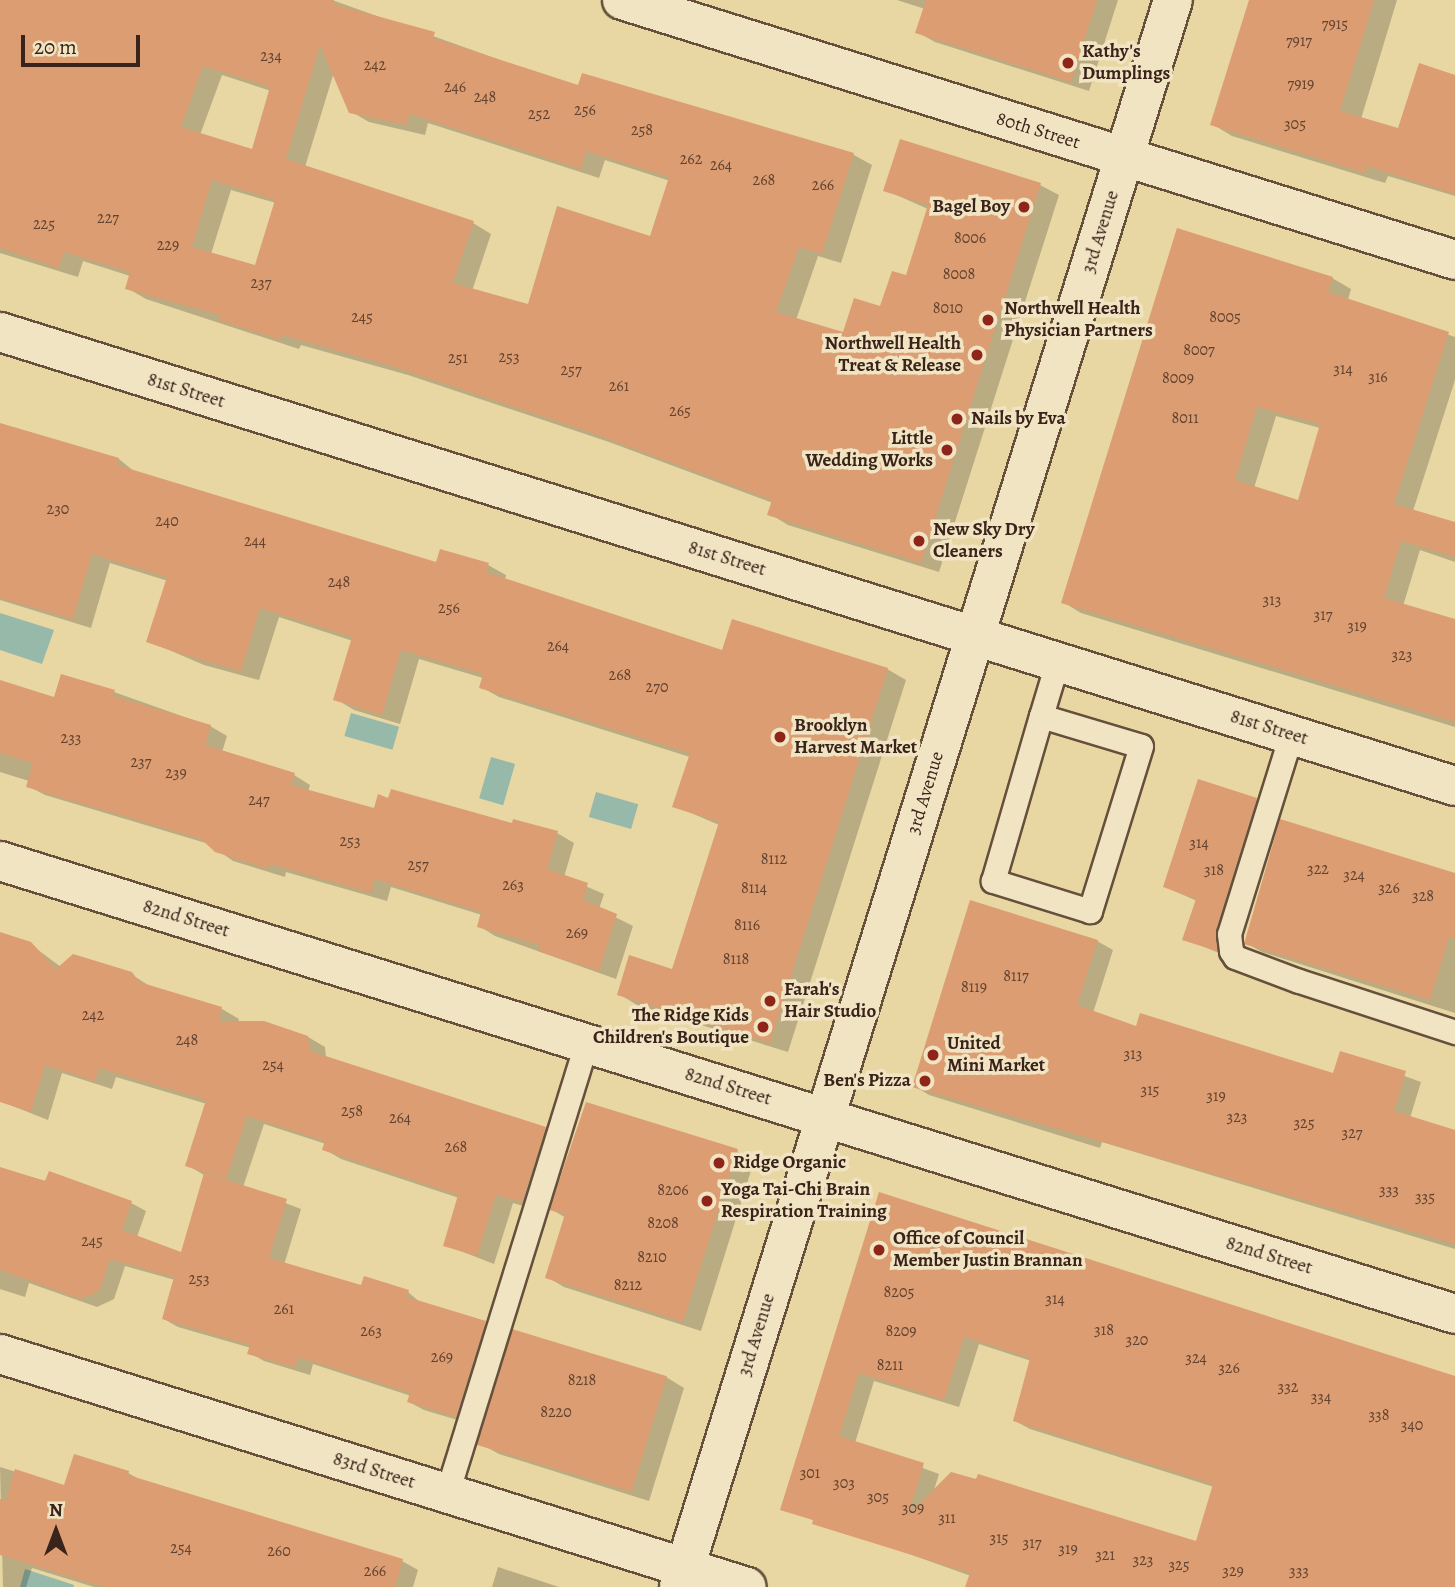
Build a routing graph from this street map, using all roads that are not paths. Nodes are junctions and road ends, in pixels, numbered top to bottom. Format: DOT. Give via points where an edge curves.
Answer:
graph roads {
  1 [pos="622,0"];
  2 [pos="1173,0"];
  3 [pos="1124,158"];
  4 [pos="1455,260"];
  5 [pos="0,332"];
  6 [pos="975,637"];
  7 [pos="1057,663"];
  8 [pos="1041,716"];
  9 [pos="1291,735"];
  10 [pos="1455,786"];
  11 [pos="0,861"];
  12 [pos="1455,1032"];
  13 [pos="586,1044"];
  14 [pos="825,1118"];
  15 [pos="1455,1314"];
  16 [pos="0,1354"];
  17 [pos="447,1493"];
  18 [pos="682,1577"];
  19 [pos="747,1587"];
  1 -- 3 [label="street, 80th Street"];
  2 -- 3 [label="street, 3rd Avenue"];
  3 -- 4 [label="street, 80th Street"];
  3 -- 6 [label="street, 3rd Avenue"];
  5 -- 6 [label="street, 81st Street"];
  6 -- 7 [label="street, 81st Street"];
  6 -- 14 [label="street, 3rd Avenue"];
  7 -- 8 [label="lane"];
  7 -- 9 [label="street, 81st Street"];
  8 -- 8 [label="lane" via="1141,746 1090,911 992,881"];
  9 -- 10 [label="street, 81st Street"];
  9 -- 12 [label="lane" via="1229,934 1231,951 1235,957 1299,981"];
  11 -- 13 [label="street, 82nd Street"];
  13 -- 14 [label="street, 82nd Street"];
  13 -- 17 [label="lane"];
  14 -- 15 [label="street, 82nd Street"];
  14 -- 18 [label="street, 3rd Avenue"];
  16 -- 17 [label="street, 83rd Street"];
  17 -- 18 [label="street, 83rd Street"];
  18 -- 19 [label="street, 83rd Street"];
}
